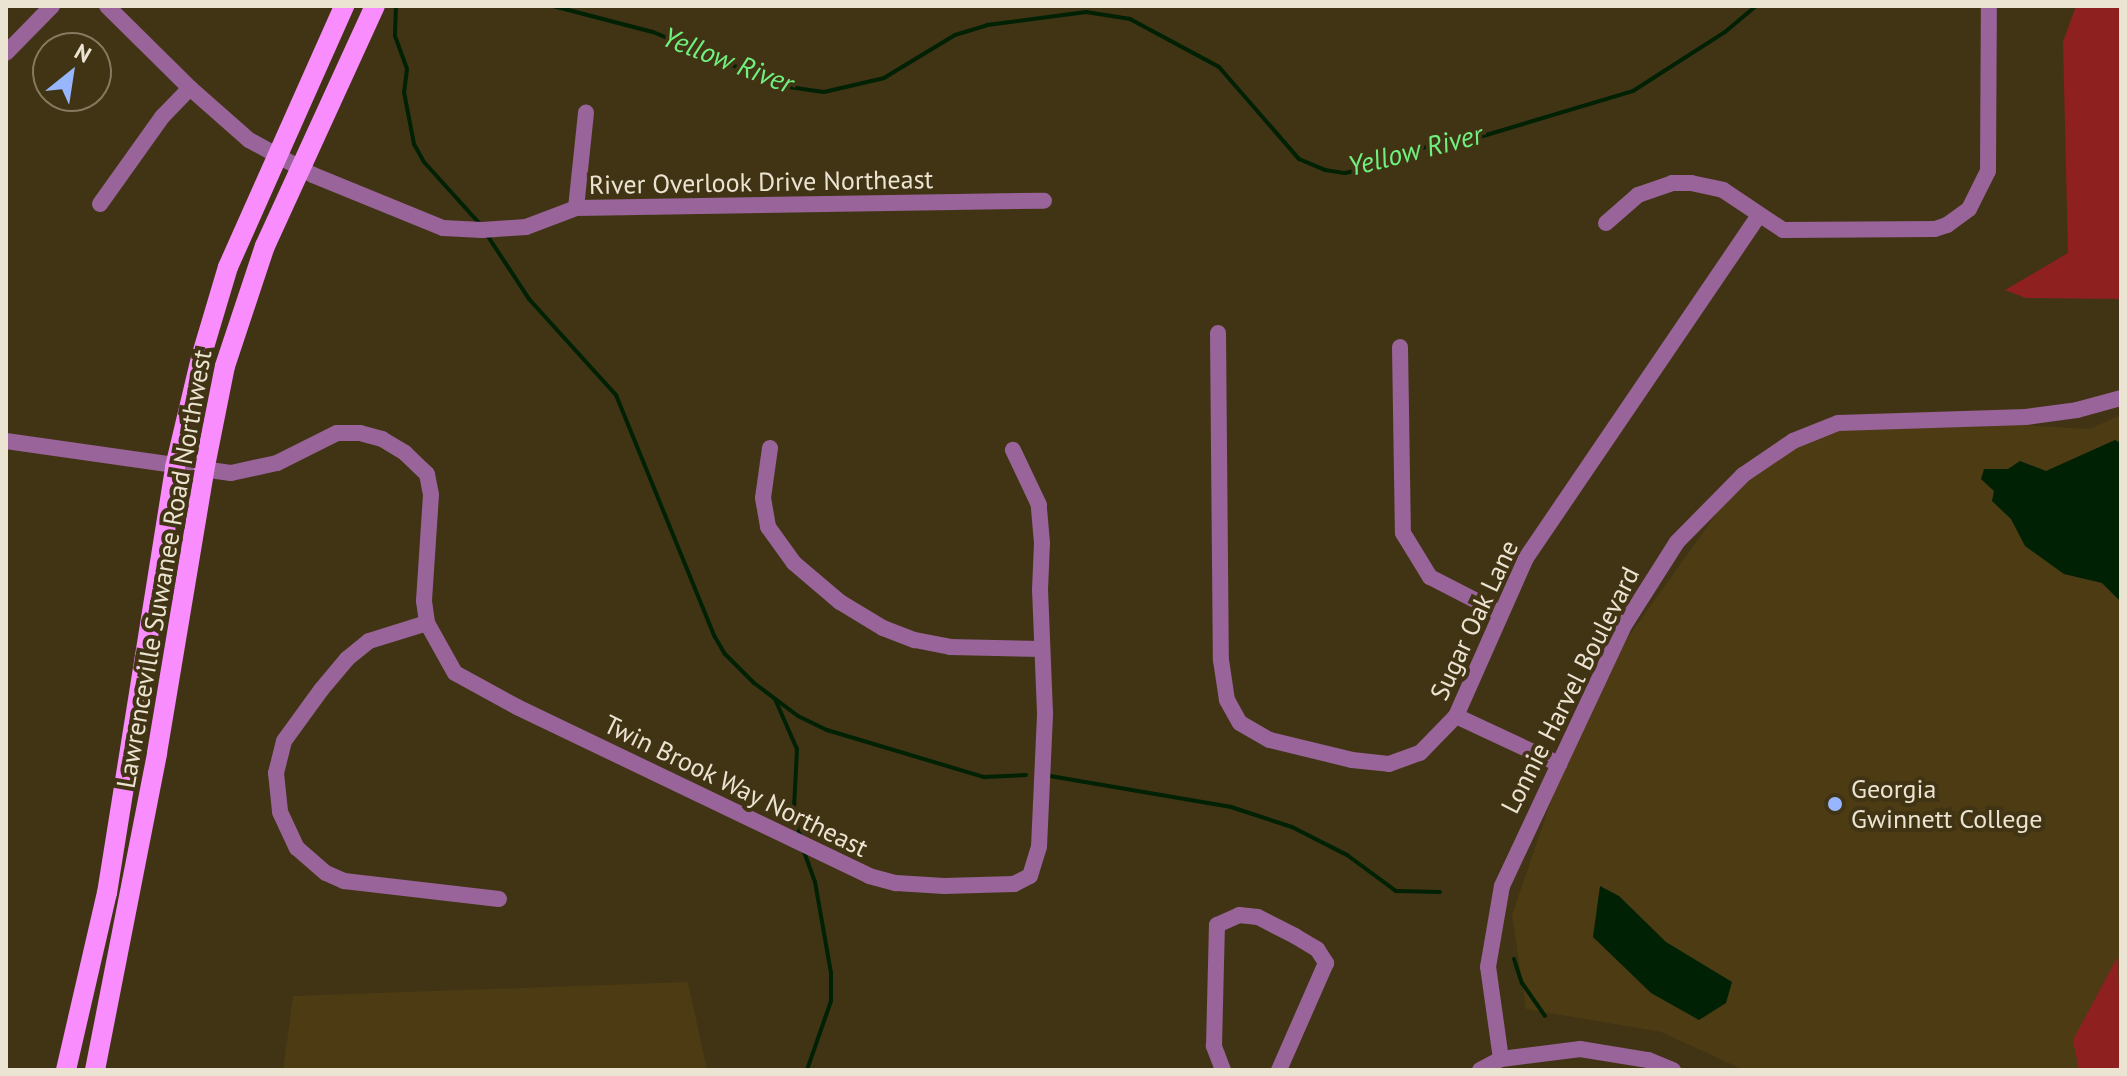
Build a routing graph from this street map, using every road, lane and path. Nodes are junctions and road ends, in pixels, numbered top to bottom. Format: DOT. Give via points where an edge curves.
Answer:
graph roads {
  1 [pos="52,6"];
  2 [pos="107,6"];
  3 [pos="344,6"];
  4 [pos="1989,6"];
  5 [pos="373,9"];
  6 [pos="6,53"];
  7 [pos="190,88"];
  8 [pos="586,113"];
  9 [pos="278,156"];
  10 [pos="302,170"];
  11 [pos="1044,201"];
  12 [pos="100,204"];
  13 [pos="576,208"];
  14 [pos="1758,217"];
  15 [pos="1606,223"];
  16 [pos="1218,333"];
  17 [pos="1400,347"];
  18 [pos="2121,398"];
  19 [pos="6,441"];
  20 [pos="770,448"];
  21 [pos="1013,450"];
  22 [pos="175,467"];
  23 [pos="204,471"];
  24 [pos="1500,613"];
  25 [pos="427,623"];
  26 [pos="1041,649"];
  27 [pos="1456,716"];
  28 [pos="1559,764"];
  29 [pos="499,899"];
  30 [pos="1501,1059"];
  31 [pos="66,1070"];
  32 [pos="95,1070"];
  33 [pos="1223,1070"];
  34 [pos="1279,1070"];
  35 [pos="1480,1070"];
  36 [pos="1673,1070"];
  1 -- 6 [label="street"];
  2 -- 7 [label="street, River Overlook Drive Northeast"];
  3 -- 9 [label="main road, Lawrenceville Suwanee Road Northwest"];
  4 -- 14 [label="street" via="1988,171 1969,209 1935,229 1783,230"];
  5 -- 10 [label="main road, Lawrenceville Suwanee Road Northwest"];
  7 -- 9 [label="street, River Overlook Drive Northeast" via="249,140"];
  7 -- 12 [label="street" via="162,117"];
  8 -- 13 [label="street"];
  9 -- 10 [label="street, River Overlook Drive Northeast"];
  9 -- 22 [label="main road, Lawrenceville Suwanee Road Northwest" via="228,267"];
  10 -- 13 [label="street, River Overlook Drive Northeast" via="443,228 526,227"];
  10 -- 23 [label="main road, Lawrenceville Suwanee Road Northwest" via="265,246 234,335"];
  11 -- 13 [label="street, River Overlook Drive Northeast"];
  14 -- 15 [label="street" via="1723,190 1672,183 1638,195"];
  14 -- 24 [label="street, Sugar Oak Lane" via="1526,558"];
  16 -- 27 [label="street, Sugar Oak Lane" via="1221,660 1232,712 1251,732 1270,740 1389,764 1420,753"];
  17 -- 24 [label="street" via="1403,533 1430,577"];
  18 -- 28 [label="street, Lonnie Harvel Boulevard" via="2026,417 1860,420 1793,441 1743,475 1677,542 1625,624"];
  19 -- 22 [label="street, Twin Brook Way Northeast"];
  20 -- 26 [label="street" via="763,498 768,527 794,563 840,602 915,640 950,647"];
  21 -- 26 [label="street, Twin Brook Way Northeast" via="1039,505"];
  22 -- 23 [label="street, Twin Brook Way Northeast"];
  22 -- 31 [label="main road, Lawrenceville Suwanee Road Northwest" via="107,893"];
  23 -- 25 [label="street, Twin Brook Way Northeast" via="244,473 337,433 382,439 405,453 427,474 431,495"];
  23 -- 32 [label="main road, Lawrenceville Suwanee Road Northwest" via="157,753"];
  24 -- 27 [label="street, Sugar Oak Lane"];
  25 -- 26 [label="street, Twin Brook Way Northeast" via="455,673 502,700 869,876 944,886 1014,884 1030,876 1039,847 1045,713"];
  25 -- 29 [label="street" via="369,641 321,690 284,741 276,773 280,812 297,848 344,881"];
  27 -- 28 [label="street"];
  28 -- 30 [label="street, Lonnie Harvel Boulevard" via="1502,886 1488,967"];
  30 -- 35 [label="street"];
  30 -- 36 [label="street" via="1580,1049 1648,1060"];
  33 -- 34 [label="street" via="1214,1046 1217,925 1239,915 1258,917 1295,936 1317,949 1326,963"];
}
